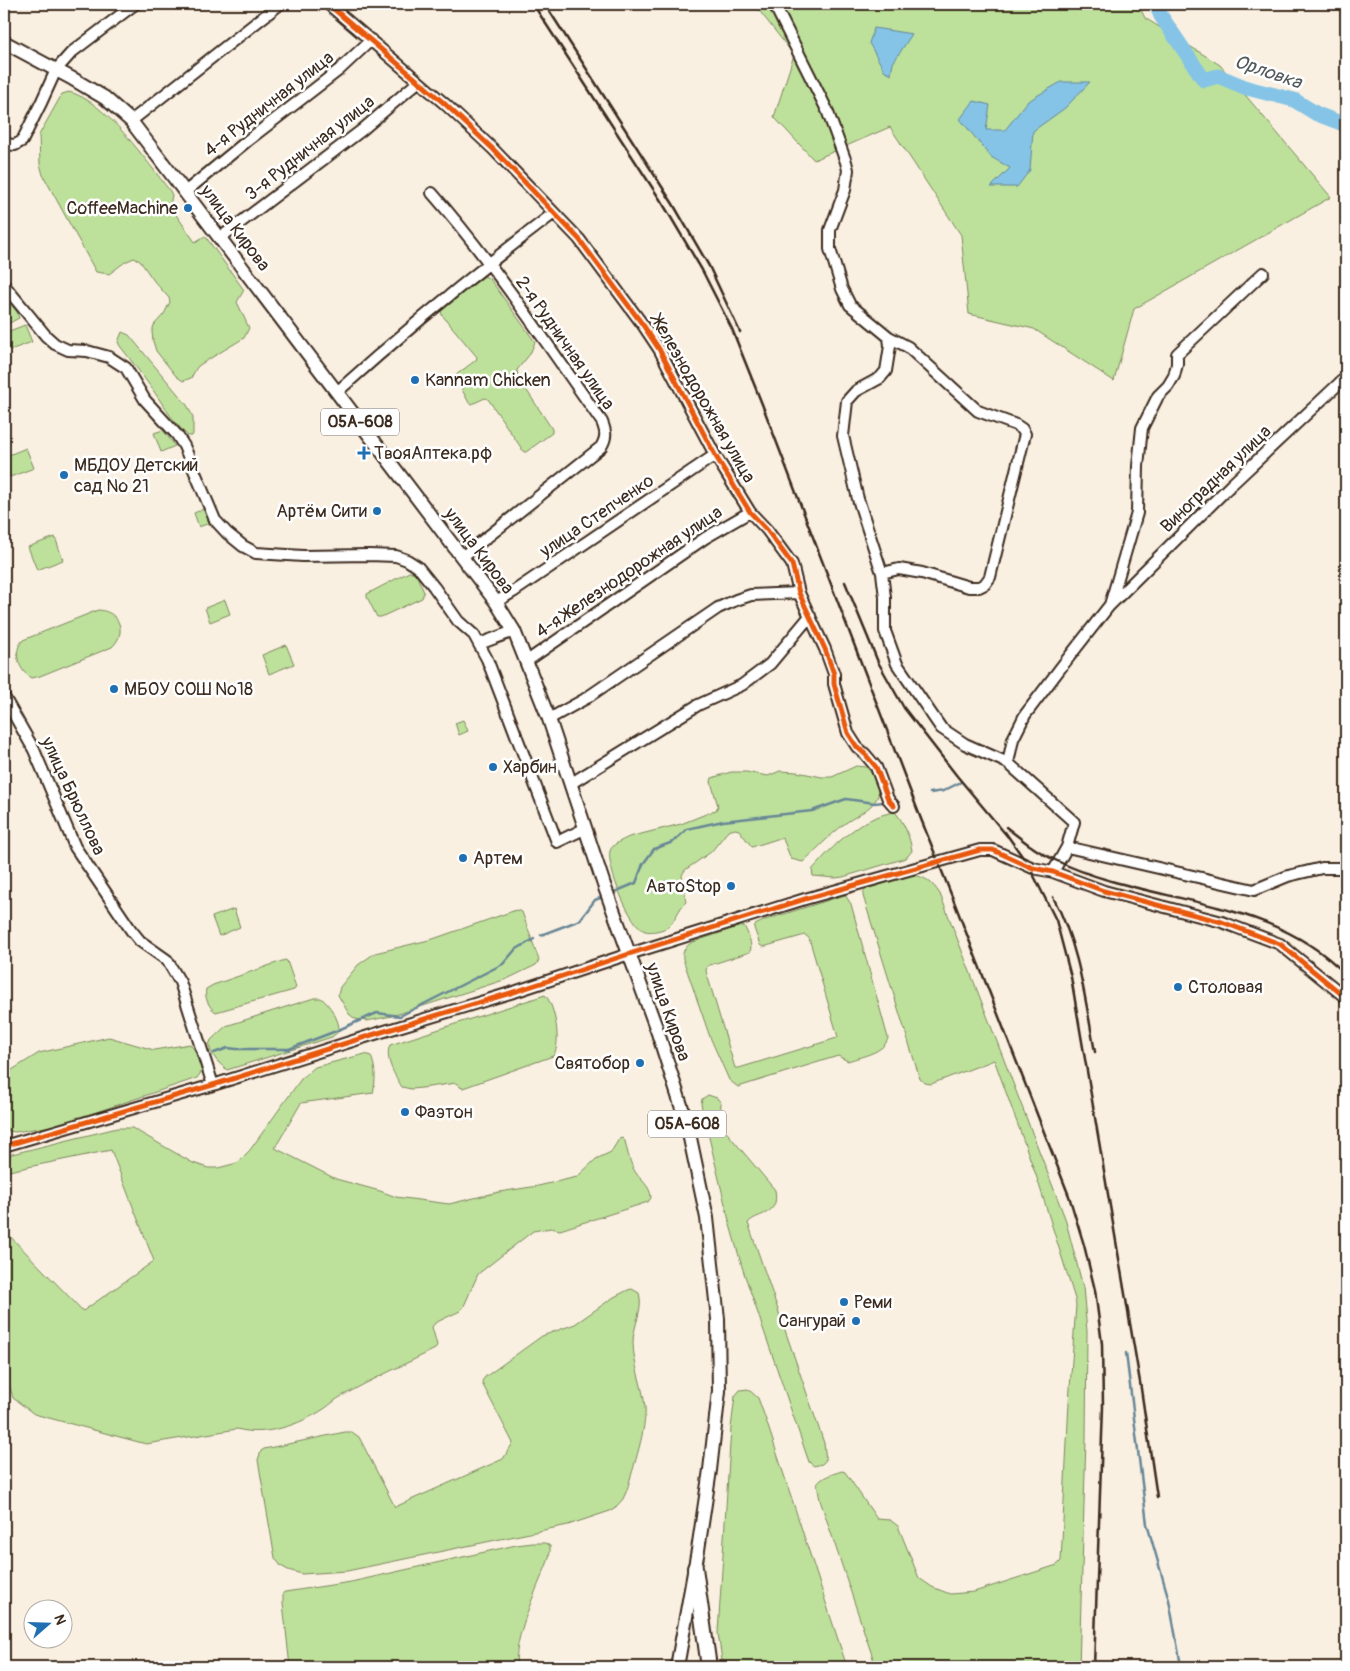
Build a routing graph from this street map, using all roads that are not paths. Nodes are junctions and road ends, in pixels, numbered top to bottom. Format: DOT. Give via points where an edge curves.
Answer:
graph roads {
  1 [pos="135,4"];
  2 [pos="280,4"];
  3 [pos="328,4"];
  4 [pos="774,4"];
  5 [pos="371,40"];
  6 [pos="4,42"];
  7 [pos="56,70"];
  8 [pos="418,82"];
  9 [pos="131,122"];
  10 [pos="4,144"];
  11 [pos="185,192"];
  12 [pos="432,193"];
  13 [pos="554,213"];
  14 [pos="220,238"];
  15 [pos="489,263"];
  16 [pos="1263,273"];
  17 [pos="4,285"];
  18 [pos="889,337"];
  19 [pos="1346,377"];
  20 [pos="337,392"];
  21 [pos="715,455"];
  22 [pos="750,512"];
  23 [pos="462,557"];
  24 [pos="882,573"];
  25 [pos="799,592"];
  26 [pos="496,602"];
  27 [pos="1109,606"];
  28 [pos="810,616"];
  29 [pos="514,631"];
  30 [pos="479,644"];
  31 [pos="527,660"];
  32 [pos="4,697"];
  33 [pos="549,719"];
  34 [pos="1008,763"];
  35 [pos="570,784"];
  36 [pos="894,806"];
  37 [pos="584,829"];
  38 [pos="1067,847"];
  39 [pos="1346,868"];
  40 [pos="1053,872"];
  41 [pos="629,954"];
  42 [pos="1344,996"];
  43 [pos="213,1085"];
  44 [pos="4,1146"];
  45 [pos="695,1568"];
  46 [pos="683,1634"];
  47 [pos="671,1667"];
  48 [pos="677,1667"];
  49 [pos="708,1667"];
  1 -- 7 [label="street" via="72,52"];
  2 -- 9 [label="street"];
  3 -- 5 [label="street, Железнодорожная улица"];
  4 -- 18 [label="street" via="828,110 848,170 839,211 830,230 830,249 842,288 850,305"];
  5 -- 8 [label="street, Железнодорожная улица"];
  5 -- 11 [label="street, 4-я Рудничная улица" via="339,70"];
  6 -- 7 [label="main road, улица Кирова / 05А-608"];
  7 -- 9 [label="main road, улица Кирова / 05А-608" via="105,98"];
  7 -- 10 [label="street" via="22,141 15,145"];
  8 -- 13 [label="street, Железнодорожная улица" via="493,149"];
  8 -- 14 [label="street, 3-я Рудничная улица" via="362,130"];
  9 -- 11 [label="main road, улица Кирова / 05А-608"];
  11 -- 14 [label="main road, улица Кирова / 05А-608"];
  12 -- 15 [label="street, 2-я Рудничная улица"];
  13 -- 15 [label="street"];
  13 -- 21 [label="street, Железнодорожная улица" via="579,239 659,349"];
  14 -- 20 [label="main road, улица Кирова / 05А-608"];
  15 -- 20 [label="street"];
  15 -- 23 [label="street, 2-я Рудничная улица" via="602,422 606,438 601,447"];
  16 -- 27 [label="street, Виноградная улица" via="1177,354 1174,376 1158,396 1142,428 1137,513"];
  17 -- 30 [label="street" via="55,344 68,350 110,357 126,368 145,400 184,446 216,520 243,546 256,552 302,556 396,556 407,560 418,567"];
  18 -- 24 [label="street" via="886,371 847,401 843,436 858,499"];
  18 -- 24 [label="street" via="908,347 978,411 1016,424 1025,434 990,577 985,584 970,587 899,569"];
  19 -- 27 [label="street, Виноградная улица"];
  20 -- 23 [label="main road, улица Кирова / 05А-608"];
  21 -- 22 [label="street, Железнодорожная улица"];
  21 -- 26 [label="street, улица Степченко"];
  22 -- 25 [label="street, Железнодорожная улица" via="792,564"];
  22 -- 31 [label="street, 4-я Железнодорожная улица" via="704,538"];
  23 -- 26 [label="main road, улица Кирова / 05А-608"];
  24 -- 34 [label="street" via="884,631 897,664 916,693 941,728 964,744"];
  25 -- 28 [label="street, Железнодорожная улица"];
  25 -- 33 [label="street" via="750,595 718,608 586,698"];
  26 -- 29 [label="main road, улица Кирова / 05А-608"];
  27 -- 34 [label="street, Виноградная улица" via="1026,715 1013,739"];
  28 -- 35 [label="street" via="770,664 742,685 698,705"];
  28 -- 36 [label="street, Железнодорожная улица" via="834,674 848,733 876,767 888,799"];
  29 -- 30 [label="street"];
  29 -- 31 [label="main road, улица Кирова / 05А-608"];
  30 -- 37 [label="street" via="557,842"];
  31 -- 33 [label="main road, улица Кирова / 05А-608"];
  32 -- 43 [label="street, улица Брюллова" via="34,750 81,857 140,941 172,966"];
  33 -- 35 [label="main road, улица Кирова / 05А-608"];
  34 -- 38 [label="street" via="1074,822"];
  35 -- 37 [label="main road, улица Кирова / 05А-608"];
  37 -- 41 [label="main road, улица Кирова / 05А-608"];
  38 -- 39 [label="street" via="1254,890 1288,876 1322,868"];
  38 -- 40 [label="street"];
  40 -- 41 [label="street" via="1033,868 993,850 980,850 851,885"];
  40 -- 42 [label="street" via="1104,891 1222,922 1280,944"];
  41 -- 43 [label="street"];
  41 -- 45 [label="main road, улица Кирова / 05А-608" via="687,1124 707,1218 718,1319 719,1391"];
  43 -- 44 [label="street"];
  45 -- 46 [label="main road, 05А-608"];
  45 -- 49 [label="highway"];
  46 -- 47 [label="main road"];
  46 -- 48 [label="main road, 05А-608"];
}
